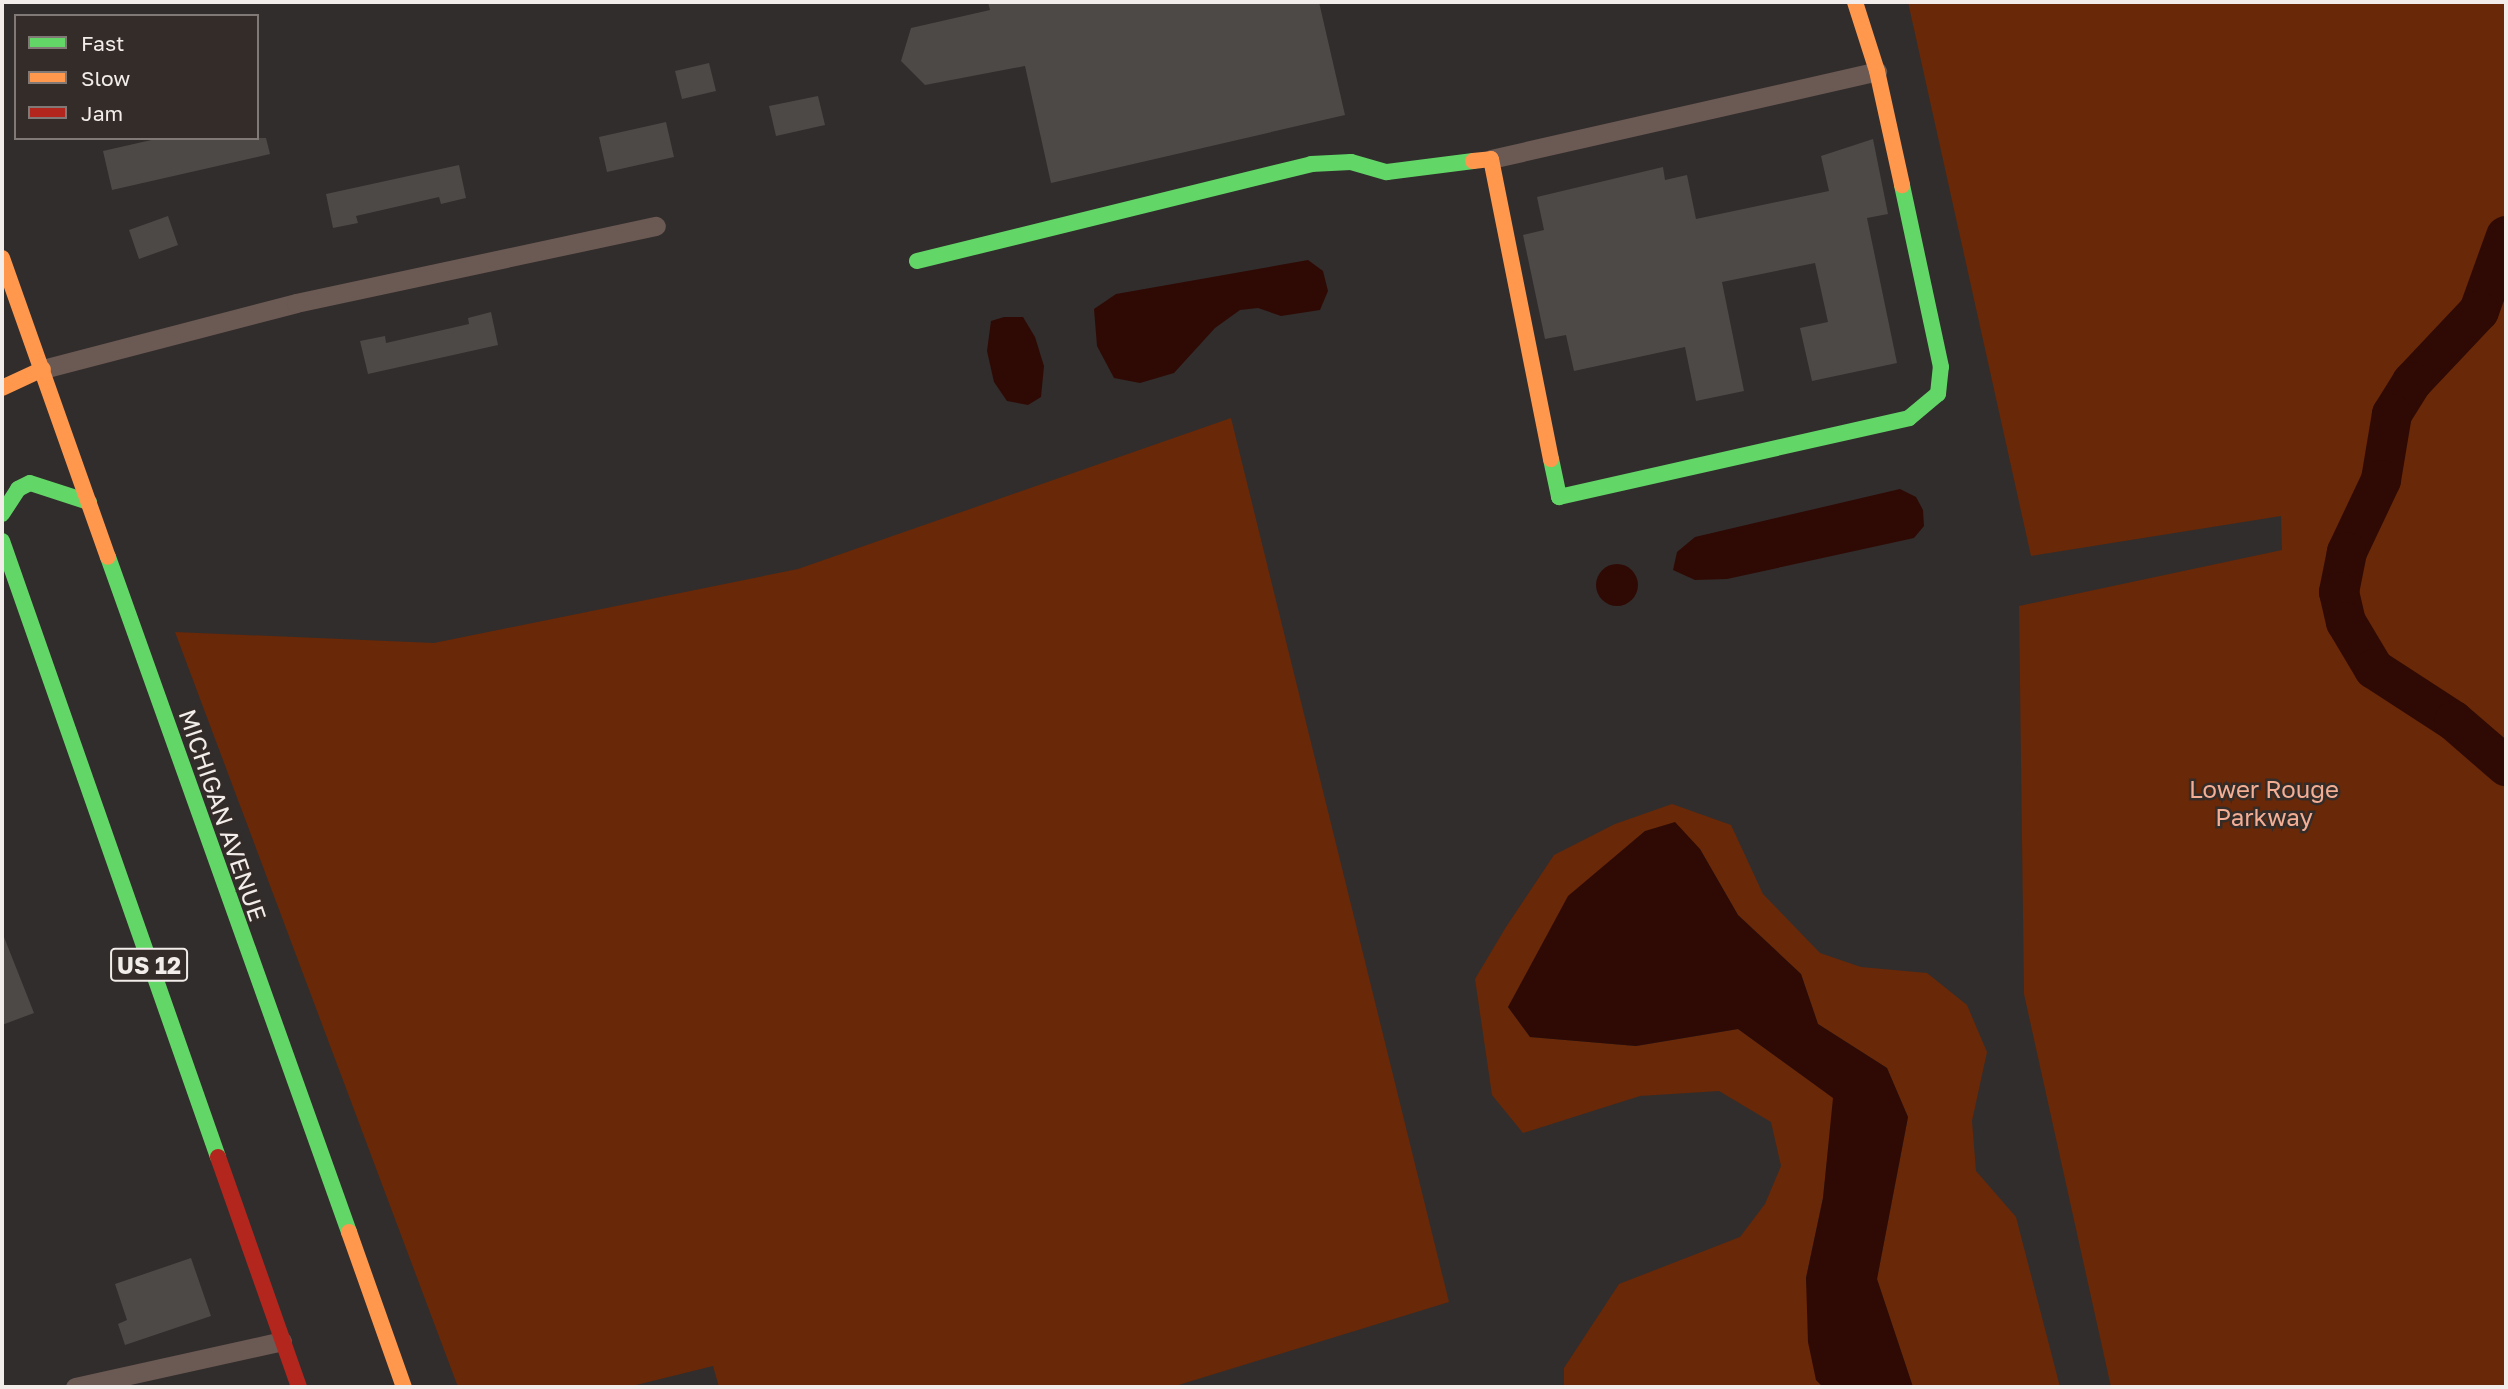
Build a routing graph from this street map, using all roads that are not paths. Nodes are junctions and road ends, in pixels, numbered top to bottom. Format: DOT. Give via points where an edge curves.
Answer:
graph roads {
  1 [pos="1855,2"];
  2 [pos="1877,71"];
  3 [pos="1491,159"];
  4 [pos="656,226"];
  5 [pos="2,258"];
  6 [pos="917,261"];
  7 [pos="43,369"];
  8 [pos="2,388"];
  9 [pos="89,502"];
  10 [pos="2,514"];
  11 [pos="2,541"];
  12 [pos="282,1341"];
  13 [pos="75,1387"];
  14 [pos="299,1387"];
  15 [pos="404,1387"];
  1 -- 2 [label="main road"];
  2 -- 3 [label="street"];
  2 -- 3 [label="main road" via="1941,367 1938,394 1909,418 1690,468 1559,497"];
  3 -- 6 [label="main road" via="1387,172 1351,162 1311,164"];
  4 -- 7 [label="street" via="296,303"];
  5 -- 7 [label="main road, MICHIGAN AVENUE"];
  7 -- 8 [label="main road"];
  7 -- 9 [label="main road, MICHIGAN AVENUE"];
  9 -- 10 [label="main road" via="30,484 18,489"];
  9 -- 15 [label="main road, MICHIGAN AVENUE"];
  11 -- 12 [label="main road, US 12"];
  12 -- 13 [label="street"];
  12 -- 14 [label="main road, US 12"];
}
